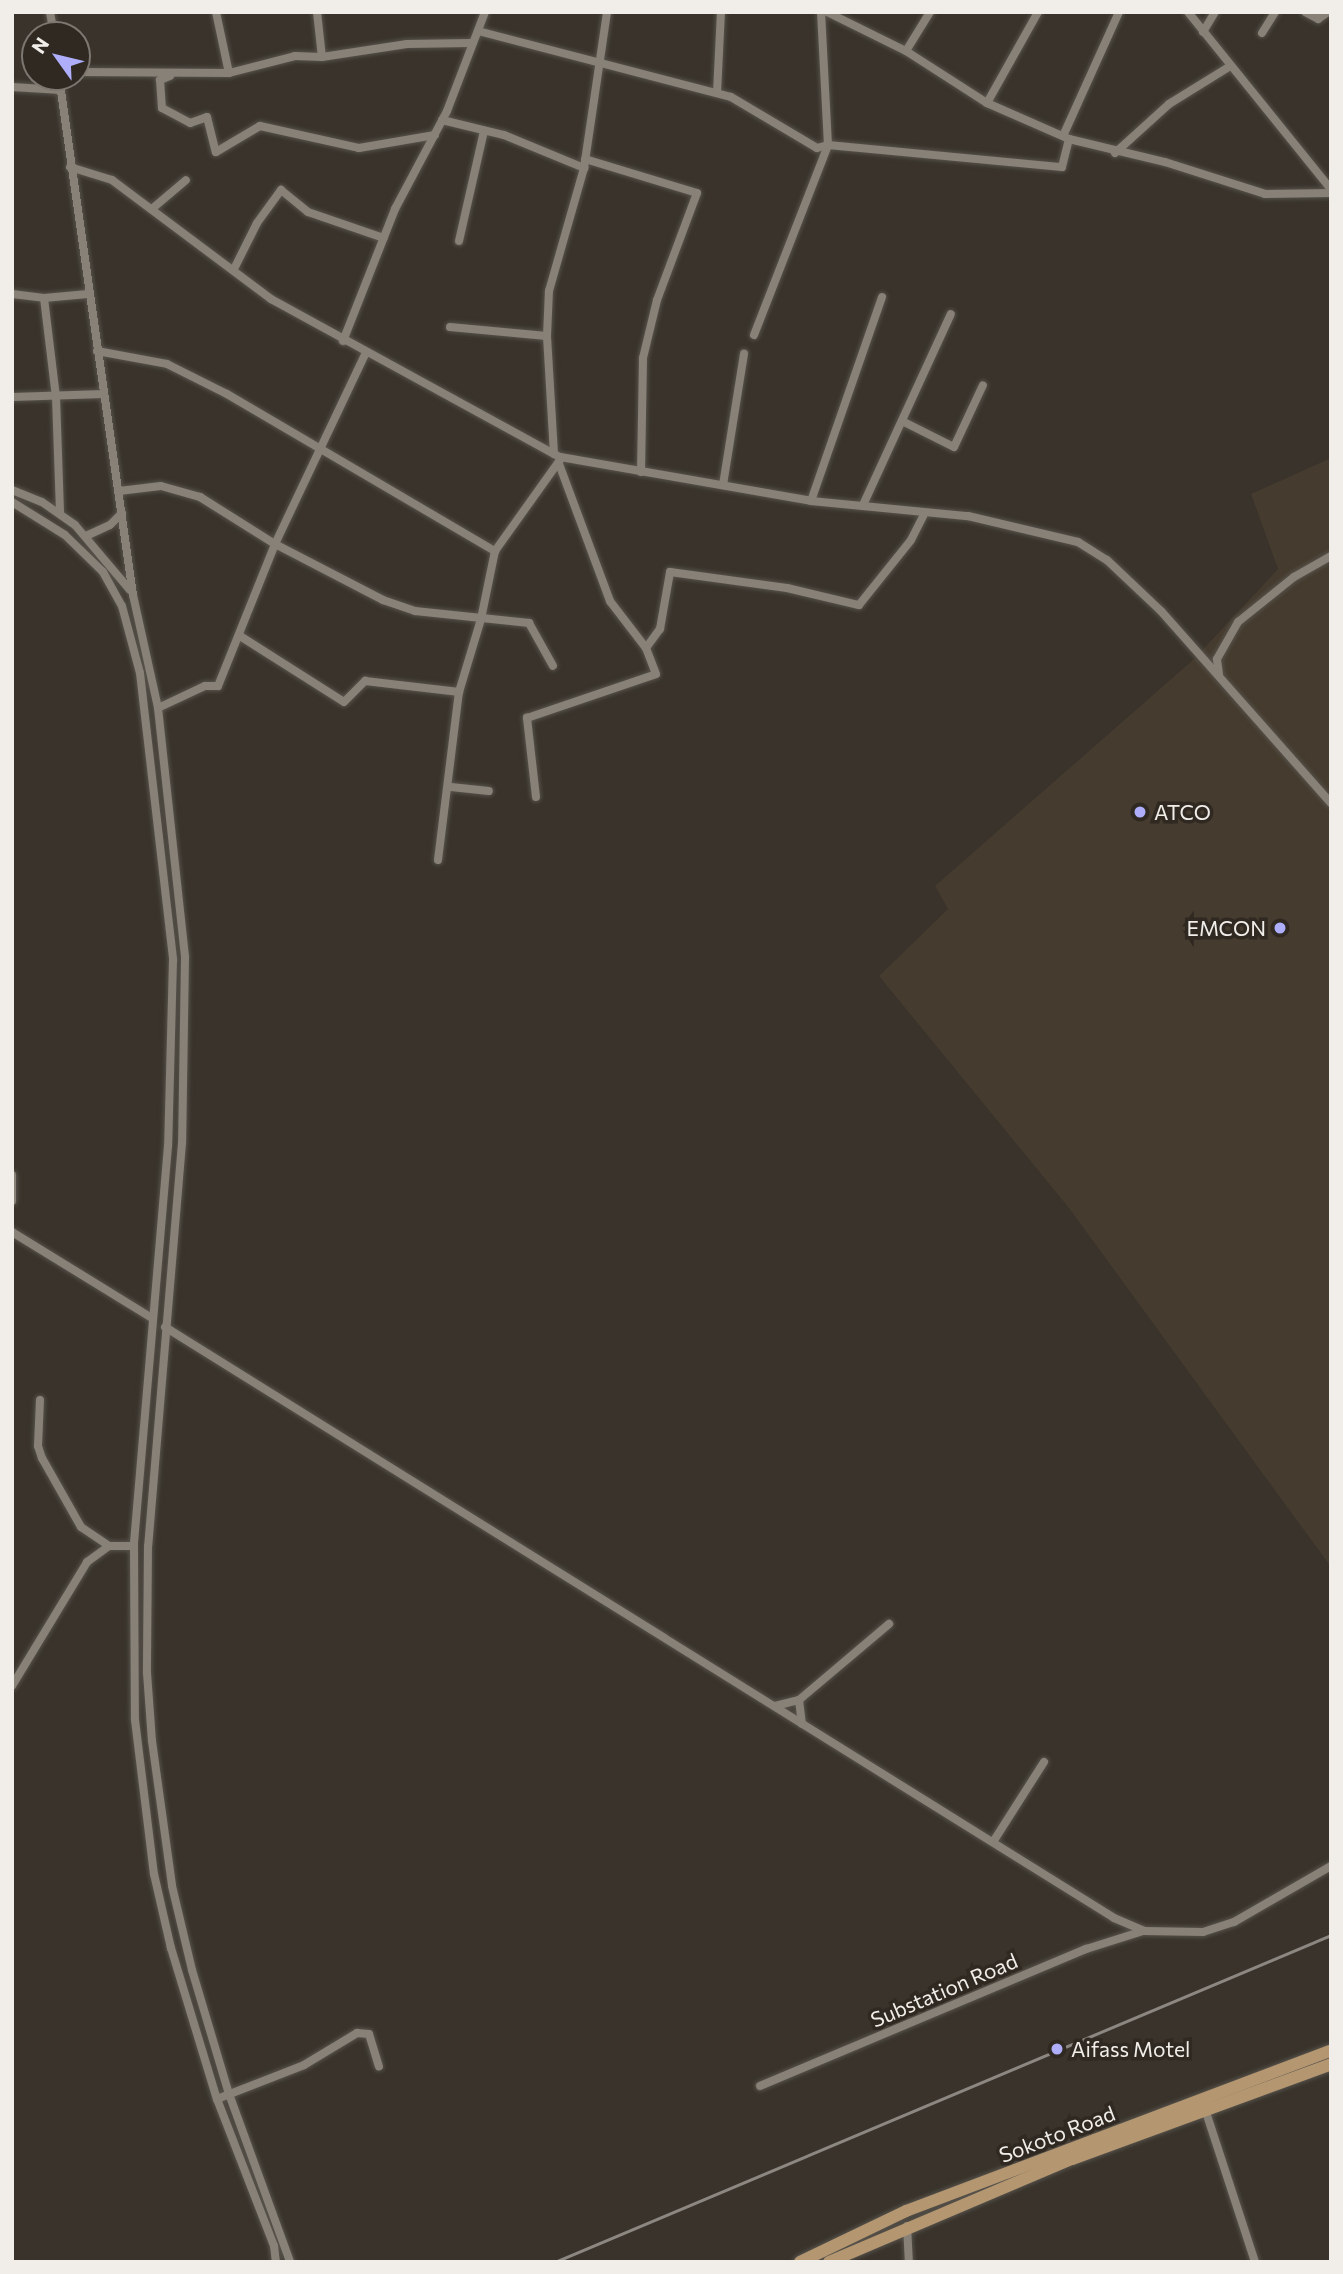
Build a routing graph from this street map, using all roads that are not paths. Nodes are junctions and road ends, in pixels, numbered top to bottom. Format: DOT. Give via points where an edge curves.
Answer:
graph roads {
  1 [pos="216,12"];
  2 [pos="317,12"];
  3 [pos="485,12"];
  4 [pos="607,12"];
  5 [pos="721,12"];
  6 [pos="821,12"];
  7 [pos="827,12"];
  8 [pos="930,12"];
  9 [pos="1038,12"];
  10 [pos="1119,12"];
  11 [pos="1188,12"];
  12 [pos="1215,12"];
  13 [pos="1275,12"];
  14 [pos="1305,12"];
  15 [pos="1328,12"];
  16 [pos="478,31"];
  17 [pos="1203,32"];
  18 [pos="1262,33"];
  19 [pos="470,43"];
  20 [pos="906,51"];
  21 [pos="322,57"];
  22 [pos="601,61"];
  23 [pos="1229,67"];
  24 [pos="91,72"];
  25 [pos="183,72"];
  26 [pos="229,73"];
  27 [pos="61,91"];
  28 [pos="717,93"];
  29 [pos="987,103"];
  30 [pos="442,120"];
  31 [pos="484,131"];
  32 [pos="435,135"];
  33 [pos="1066,138"];
  34 [pos="828,145"];
  35 [pos="1115,153"];
  36 [pos="584,163"];
  37 [pos="71,167"];
  38 [pos="186,180"];
  39 [pos="1331,191"];
  40 [pos="153,208"];
  41 [pos="384,238"];
  42 [pos="459,241"];
  43 [pos="234,269"];
  44 [pos="12,294"];
  45 [pos="88,294"];
  46 [pos="882,297"];
  47 [pos="44,298"];
  48 [pos="951,314"];
  49 [pos="450,327"];
  50 [pos="754,335"];
  51 [pos="547,336"];
  52 [pos="343,341"];
  53 [pos="97,351"];
  54 [pos="366,352"];
  55 [pos="744,354"];
  56 [pos="983,385"];
  57 [pos="104,394"];
  58 [pos="12,397"];
  59 [pos="57,397"];
  60 [pos="902,421"];
  61 [pos="321,450"];
  62 [pos="558,458"];
  63 [pos="641,472"];
  64 [pos="723,485"];
  65 [pos="12,490"];
  66 [pos="119,491"];
  67 [pos="811,501"];
  68 [pos="12,502"];
  69 [pos="863,505"];
  70 [pos="122,513"];
  71 [pos="925,513"];
  72 [pos="60,514"];
  73 [pos="86,536"];
  74 [pos="275,544"];
  75 [pos="495,551"];
  76 [pos="1331,556"];
  77 [pos="133,595"];
  78 [pos="481,619"];
  79 [pos="240,636"];
  80 [pos="646,648"];
  81 [pos="553,666"];
  82 [pos="1219,674"];
  83 [pos="459,692"];
  84 [pos="158,708"];
  85 [pos="450,787"];
  86 [pos="489,791"];
  87 [pos="536,797"];
  88 [pos="1331,803"];
  89 [pos="438,860"];
  90 [pos="12,1175"];
  91 [pos="12,1201"];
  92 [pos="12,1233"];
  93 [pos="152,1318"];
  94 [pos="165,1327"];
  95 [pos="40,1400"];
  96 [pos="138,1495"];
  97 [pos="152,1497"];
  98 [pos="109,1546"];
  99 [pos="134,1546"];
  100 [pos="889,1624"];
  101 [pos="12,1686"];
  102 [pos="799,1700"];
  103 [pos="775,1706"];
  104 [pos="802,1724"];
  105 [pos="1044,1762"];
  106 [pos="993,1842"];
  107 [pos="1330,1868"];
  108 [pos="1144,1931"];
  109 [pos="1331,2050"];
  110 [pos="1331,2064"];
  111 [pos="379,2066"];
  112 [pos="760,2086"];
  113 [pos="229,2094"];
  114 [pos="217,2099"];
  115 [pos="1205,2109"];
  116 [pos="906,2225"];
  117 [pos="276,2262"];
  118 [pos="290,2262"];
  119 [pos="800,2262"];
  120 [pos="830,2262"];
  121 [pos="909,2262"];
  122 [pos="1255,2262"];
  1 -- 26 [label="street"];
  2 -- 21 [label="street"];
  3 -- 16 [label="street"];
  4 -- 22 [label="street"];
  5 -- 28 [label="street"];
  6 -- 34 [label="street"];
  7 -- 20 [label="street"];
  8 -- 20 [label="street"];
  9 -- 29 [label="street"];
  10 -- 33 [label="street"];
  11 -- 17 [label="street"];
  12 -- 17 [label="street"];
  13 -- 18 [label="street"];
  14 -- 15 [label="street" via="1318,19"];
  16 -- 19 [label="street"];
  16 -- 22 [label="street"];
  17 -- 23 [label="street"];
  19 -- 21 [label="street" via="407,44"];
  19 -- 30 [label="street"];
  20 -- 29 [label="street"];
  21 -- 26 [label="street" via="295,56"];
  22 -- 28 [label="street"];
  22 -- 36 [label="street"];
  23 -- 35 [label="street" via="1169,104"];
  23 -- 39 [label="street"];
  24 -- 25 [label="street"];
  25 -- 26 [label="street"];
  25 -- 32 [label="street" via="160,80 162,108 190,123 207,117 216,152 260,127 359,148"];
  27 -- 37 [label="street"];
  28 -- 34 [label="street" via="817,148"];
  29 -- 33 [label="street"];
  30 -- 31 [label="street"];
  30 -- 32 [label="street"];
  31 -- 36 [label="street"];
  31 -- 42 [label="street"];
  32 -- 41 [label="street"];
  33 -- 34 [label="street" via="1062,167"];
  33 -- 35 [label="street"];
  34 -- 50 [label="street"];
  35 -- 39 [label="street" via="1165,162 1265,194"];
  36 -- 51 [label="street" via="554,262"];
  36 -- 63 [label="street" via="697,193 657,300 643,358"];
  37 -- 40 [label="street" via="111,180"];
  37 -- 45 [label="street"];
  38 -- 40 [label="street"];
  40 -- 43 [label="street"];
  41 -- 43 [label="street" via="308,212 281,190 257,223"];
  41 -- 52 [label="street"];
  43 -- 52 [label="street" via="271,299"];
  44 -- 47 [label="street"];
  45 -- 47 [label="street"];
  45 -- 53 [label="street"];
  46 -- 67 [label="street"];
  47 -- 59 [label="street"];
  48 -- 60 [label="street"];
  49 -- 51 [label="street"];
  51 -- 62 [label="street"];
  52 -- 54 [label="street"];
  53 -- 57 [label="street"];
  53 -- 61 [label="street" via="167,364"];
  54 -- 61 [label="street"];
  54 -- 62 [label="street"];
  55 -- 64 [label="street"];
  56 -- 60 [label="street" via="954,447"];
  57 -- 59 [label="street"];
  57 -- 66 [label="street"];
  58 -- 59 [label="street"];
  59 -- 72 [label="street"];
  60 -- 69 [label="street"];
  61 -- 74 [label="street"];
  61 -- 75 [label="street"];
  62 -- 63 [label="street"];
  62 -- 75 [label="street"];
  62 -- 80 [label="street" via="610,600"];
  63 -- 64 [label="street"];
  64 -- 67 [label="street"];
  65 -- 72 [label="street"];
  66 -- 70 [label="street"];
  66 -- 74 [label="street" via="161,486 200,497"];
  67 -- 69 [label="street"];
  68 -- 93 [label="street" via="65,534 103,572 122,606 140,673 173,960 168,1146"];
  69 -- 71 [label="street"];
  70 -- 73 [label="street" via="110,525"];
  70 -- 77 [label="street"];
  71 -- 80 [label="street" via="911,540 859,605 787,588 670,572 660,629"];
  71 -- 82 [label="street" via="968,516 1078,542 1119,571"];
  72 -- 73 [label="street"];
  73 -- 77 [label="street"];
  74 -- 78 [label="street" via="383,600 415,611"];
  74 -- 79 [label="street"];
  75 -- 78 [label="street"];
  76 -- 82 [label="street" via="1294,577 1238,622 1217,659"];
  77 -- 84 [label="street"];
  78 -- 81 [label="street" via="529,623"];
  78 -- 83 [label="street"];
  79 -- 83 [label="street" via="344,702 365,681"];
  79 -- 84 [label="street" via="218,686 205,686"];
  80 -- 87 [label="street" via="656,674 527,718"];
  82 -- 88 [label="street"];
  83 -- 85 [label="street"];
  84 -- 94 [label="street" via="185,958 182,1143"];
  85 -- 86 [label="street"];
  85 -- 89 [label="street"];
  90 -- 91 [label="street"];
  92 -- 93 [label="street"];
  93 -- 96 [label="street"];
  94 -- 97 [label="street"];
  94 -- 103 [label="street"];
  95 -- 98 [label="street" via="38,1446 42,1458 81,1527"];
  96 -- 97 [label="street"];
  96 -- 99 [label="street"];
  97 -- 113 [label="street" via="147,1673 162,1827 192,1970"];
  98 -- 99 [label="street"];
  98 -- 101 [label="street" via="97,1552 76,1577"];
  99 -- 114 [label="street" via="135,1720 154,1874 181,1988"];
  100 -- 102 [label="street"];
  102 -- 103 [label="street"];
  102 -- 104 [label="street"];
  103 -- 104 [label="street"];
  104 -- 106 [label="street"];
  105 -- 106 [label="street"];
  106 -- 108 [label="street" via="1114,1918"];
  107 -- 108 [label="street" via="1234,1922 1203,1932"];
  108 -- 112 [label="street, Substation Road" via="1086,1949"];
  109 -- 119 [label="main road, Sokoto Road" via="906,2211"];
  110 -- 115 [label="main road, Sokoto Road"];
  111 -- 113 [label="street" via="369,2034 357,2033 304,2065"];
  113 -- 114 [label="street"];
  113 -- 118 [label="street"];
  114 -- 117 [label="street" via="274,2246"];
  115 -- 116 [label="main road, Sokoto Road"];
  115 -- 122 [label="street"];
  116 -- 120 [label="main road, Sokoto Road"];
  116 -- 121 [label="street"];
}
